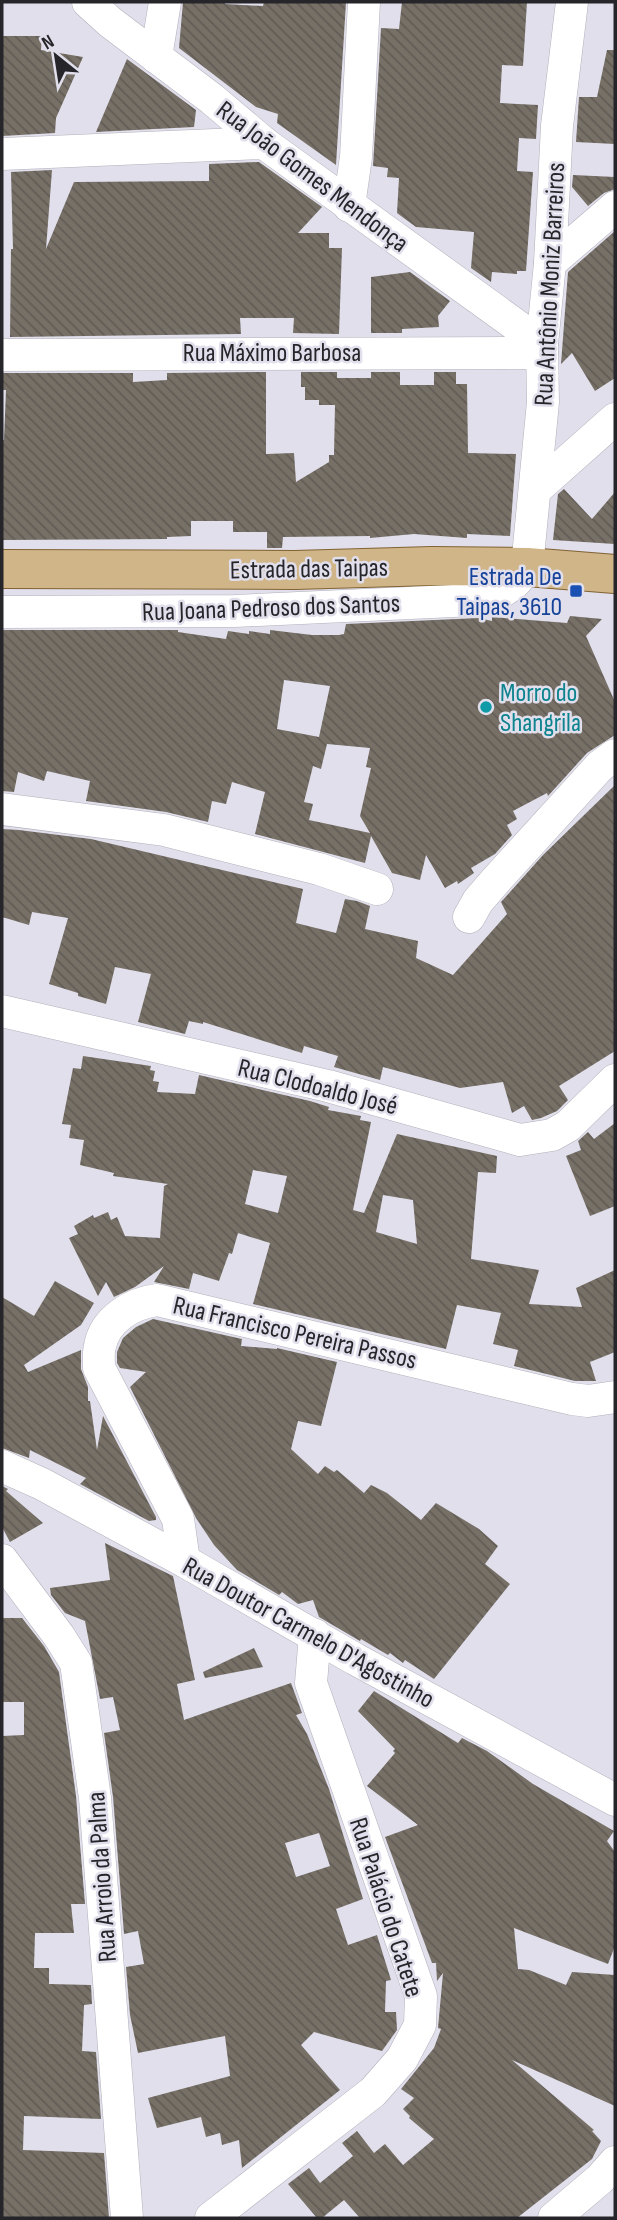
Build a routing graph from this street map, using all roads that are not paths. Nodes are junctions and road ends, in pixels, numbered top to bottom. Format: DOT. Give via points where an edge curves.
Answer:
graph roads {
  1 [pos="88,2"];
  2 [pos="165,2"];
  3 [pos="364,2"];
  4 [pos="578,7"];
  5 [pos="156,57"];
  6 [pos="264,143"];
  7 [pos="2,154"];
  8 [pos="349,206"];
  9 [pos="615,207"];
  10 [pos="550,263"];
  11 [pos="542,348"];
  12 [pos="2,355"];
  13 [pos="615,419"];
  14 [pos="535,490"];
  15 [pos="527,567"];
  16 [pos="2,569"];
  17 [pos="615,574"];
  18 [pos="2,611"];
  19 [pos="615,755"];
  20 [pos="2,809"];
  21 [pos="377,889"];
  22 [pos="469,917"];
  23 [pos="2,1011"];
  24 [pos="615,1080"];
  25 [pos="615,1397"];
  26 [pos="2,1466"];
  27 [pos="2,1560"];
  28 [pos="184,1561"];
  29 [pos="315,1634"];
  30 [pos="615,1800"];
  31 [pos="615,2162"];
  32 [pos="127,2218"];
  33 [pos="211,2218"];
  34 [pos="554,2218"];
  1 -- 5 [label="street, Rua João Gomes Mendonça"];
  2 -- 5 [label="street"];
  3 -- 8 [label="street"];
  4 -- 10 [label="street, Rua Antônio Moniz Barreiros" via="558,127"];
  5 -- 6 [label="street, Rua João Gomes Mendonça"];
  6 -- 7 [label="street"];
  6 -- 8 [label="street, Rua João Gomes Mendonça"];
  8 -- 11 [label="street, Rua João Gomes Mendonça"];
  9 -- 10 [label="street"];
  10 -- 11 [label="street, Rua Antônio Moniz Barreiros"];
  11 -- 12 [label="street, Rua Máximo Barbosa"];
  11 -- 14 [label="street, Rua Antônio Moniz Barreiros" via="543,402"];
  13 -- 14 [label="street"];
  14 -- 15 [label="street, Rua Antônio Moniz Barreiros"];
  15 -- 16 [label="main road, Estrada das Taipas"];
  15 -- 17 [label="main road, Estrada das Taipas"];
  15 -- 18 [label="street, Rua Joana Pedroso dos Santos" via="504,592 475,600 235,611"];
  19 -- 22 [label="street" via="497,879"];
  20 -- 21 [label="street" via="164,831 319,869"];
  23 -- 24 [label="street, Rua Clodoaldo José" via="328,1086 520,1140 552,1135 568,1126"];
  25 -- 28 [label="street, Rua Francisco Pereira Passos" via="572,1399 157,1300 138,1302 120,1314 106,1332 99,1368 178,1519"];
  26 -- 28 [label="street, Rua Doutor Carmelo D'Agostinho"];
  27 -- 32 [label="street, Rua Arroio da Palma" via="76,1663 95,1798"];
  28 -- 29 [label="street, Rua Doutor Carmelo D'Agostinho"];
  29 -- 30 [label="street, Rua Doutor Carmelo D'Agostinho"];
  29 -- 33 [label="street, Rua Palácio do Catete" via="312,1684 421,1996 420,2025 402,2059 373,2092"];
  31 -- 34 [label="street"];
}
